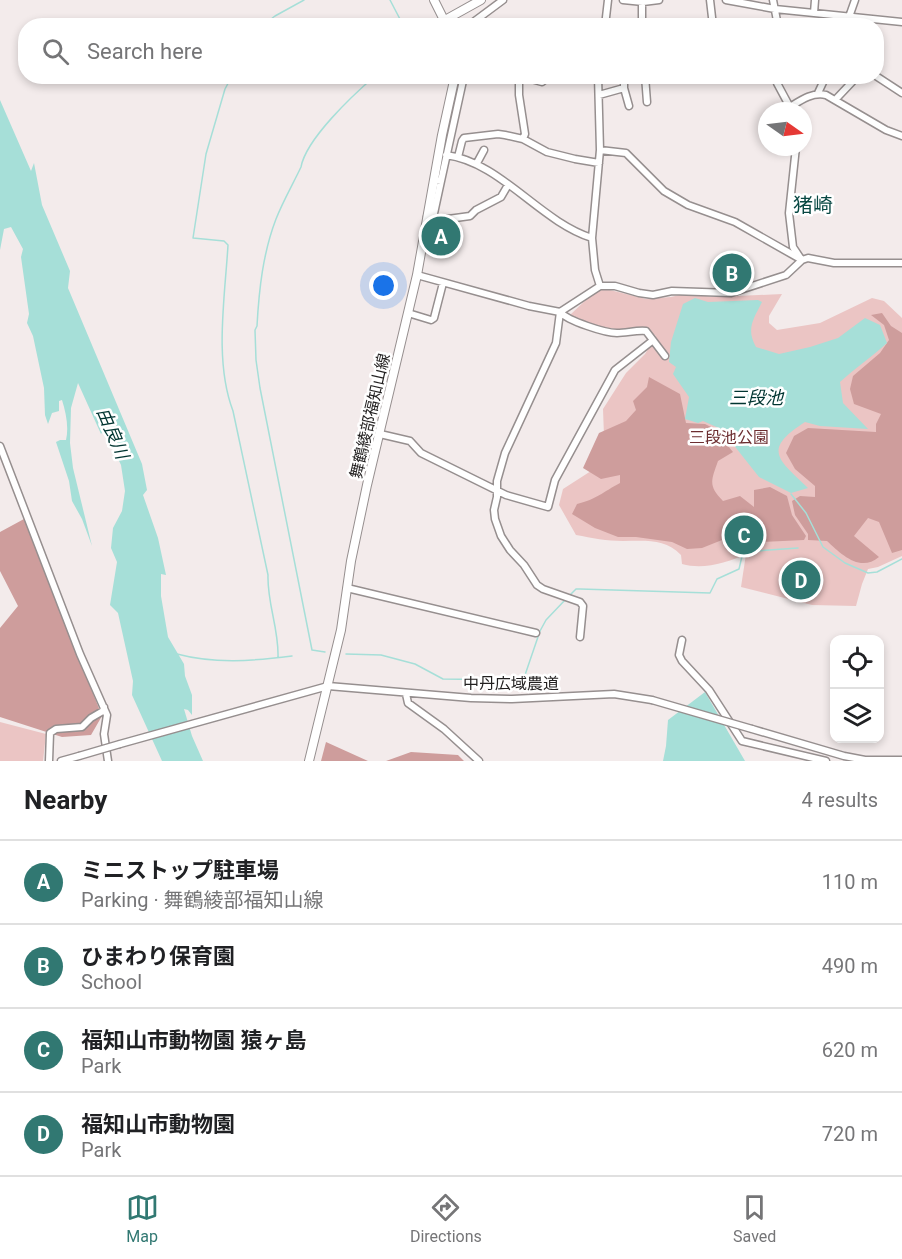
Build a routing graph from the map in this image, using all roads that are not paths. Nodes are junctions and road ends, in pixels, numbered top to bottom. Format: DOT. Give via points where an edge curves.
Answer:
graph roads {
  1 [pos="434,0"];
  2 [pos="481,0"];
  3 [pos="503,0"];
  4 [pos="608,0"];
  5 [pos="623,0"];
  6 [pos="659,0"];
  7 [pos="710,0"];
  8 [pos="726,0"];
  9 [pos="773,0"];
  10 [pos="815,0"];
  11 [pos="855,0"];
  12 [pos="643,1"];
  13 [pos="775,9"];
  14 [pos="814,13"];
  15 [pos="831,15"];
  16 [pos="849,17"];
  17 [pos="443,18"];
  18 [pos="446,18"];
  19 [pos="479,18"];
  20 [pos="606,18"];
  21 [pos="642,18"];
  22 [pos="712,18"];
  23 [pos="777,18"];
  24 [pos="832,18"];
  25 [pos="860,18"];
  26 [pos="884,20"];
  27 [pos="902,22"];
  28 [pos="453,84"];
  29 [pos="462,84"];
  30 [pos="520,84"];
  31 [pos="599,84"];
  32 [pos="624,84"];
  33 [pos="646,84"];
  34 [pos="778,84"];
  35 [pos="822,84"];
  36 [pos="850,84"];
  37 [pos="884,84"];
  38 [pos="624,88"];
  39 [pos="818,93"];
  40 [pos="902,93"];
  41 [pos="598,95"];
  42 [pos="836,99"];
  43 [pos="647,102"];
  44 [pos="787,102"];
  45 [pos="799,102"];
  46 [pos="629,106"];
  47 [pos="902,136"];
  48 [pos="523,139"];
  49 [pos="484,150"];
  50 [pos="600,150"];
  51 [pos="446,155"];
  52 [pos="795,156"];
  53 [pos="458,157"];
  54 [pos="477,163"];
  55 [pos="599,163"];
  56 [pos="437,180"];
  57 [pos="508,185"];
  58 [pos="430,218"];
  59 [pos="592,238"];
  60 [pos="802,260"];
  61 [pos="902,263"];
  62 [pos="417,276"];
  63 [pos="443,283"];
  64 [pos="600,286"];
  65 [pos="561,312"];
  66 [pos="408,313"];
  67 [pos="652,341"];
  68 [pos="665,356"];
  69 [pos="380,434"];
  70 [pos="0,446"];
  71 [pos="496,490"];
  72 [pos="347,588"];
  73 [pos="536,633"];
  74 [pos="580,637"];
  75 [pos="682,640"];
  76 [pos="328,686"];
  77 [pos="406,694"];
  78 [pos="104,707"];
  79 [pos="844,759"];
  80 [pos="902,760"];
  81 [pos="49,761"];
  82 [pos="61,761"];
  83 [pos="108,761"];
  84 [pos="309,761"];
  85 [pos="479,761"];
  86 [pos="826,761"];
  1 -- 17 [label="main road"];
  2 -- 18 [label="main road"];
  3 -- 19 [label="street"];
  4 -- 20 [label="street"];
  5 -- 12 [label="street"];
  6 -- 12 [label="street"];
  7 -- 22 [label="street"];
  8 -- 13 [label="street"];
  9 -- 13 [label="street"];
  10 -- 14 [label="street"];
  11 -- 16 [label="street"];
  12 -- 21 [label="street"];
  13 -- 14 [label="street"];
  13 -- 23 [label="street"];
  14 -- 15 [label="street"];
  15 -- 16 [label="street"];
  15 -- 24 [label="street"];
  16 -- 25 [label="street"];
  26 -- 27 [label="street"];
  28 -- 56 [label="main road, 舞鶴綾部福知山線"];
  29 -- 51 [label="street"];
  30 -- 48 [label="street"];
  31 -- 41 [label="street"];
  32 -- 38 [label="street"];
  33 -- 43 [label="street"];
  34 -- 44 [label="street"];
  35 -- 39 [label="street"];
  36 -- 42 [label="street"];
  37 -- 40 [label="street"];
  38 -- 41 [label="street"];
  38 -- 46 [label="street"];
  39 -- 42 [label="street"];
  39 -- 45 [label="street"];
  41 -- 50 [label="street"];
  42 -- 47 [label="street"];
  48 -- 53 [label="street" via="498,134 464,138"];
  48 -- 55 [label="street" via="547,152"];
  49 -- 54 [label="street"];
  50 -- 55 [label="street"];
  50 -- 60 [label="street" via="626,153 664,191 735,222"];
  51 -- 53 [label="street"];
  51 -- 56 [label="street"];
  52 -- 60 [label="street" via="789,213 793,247"];
  53 -- 54 [label="street"];
  54 -- 57 [label="street"];
  55 -- 59 [label="street"];
  56 -- 58 [label="main road, 舞鶴綾部福知山線"];
  57 -- 58 [label="street" via="501,197 470,216"];
  57 -- 59 [label="street" via="557,222"];
  58 -- 62 [label="main road, 舞鶴綾部福知山線"];
  59 -- 64 [label="street"];
  60 -- 61 [label="street"];
  60 -- 64 [label="street" via="786,275 731,293 672,291 653,295"];
  62 -- 63 [label="street"];
  62 -- 66 [label="main road, 舞鶴綾部福知山線"];
  63 -- 65 [label="street"];
  63 -- 66 [label="street" via="435,318"];
  64 -- 65 [label="street"];
  65 -- 67 [label="street" via="564,317 601,330 646,331"];
  65 -- 71 [label="street" via="556,343 513,433 498,472"];
  66 -- 69 [label="main road, 舞鶴綾部福知山線"];
  67 -- 68 [label="street"];
  67 -- 71 [label="street" via="615,370 555,480 548,507"];
  69 -- 71 [label="street" via="410,441 421,453"];
  69 -- 72 [label="main road, 舞鶴綾部福知山線"];
  70 -- 78 [label="street"];
  71 -- 74 [label="street" via="495,519 501,536 537,585 580,602"];
  72 -- 73 [label="street"];
  72 -- 76 [label="main road, 舞鶴綾部福知山線"];
  75 -- 86 [label="street" via="681,661 709,690 742,741"];
  76 -- 77 [label="street, 中丹広域農道"];
  76 -- 82 [label="street, 中丹広域農道, bridge"];
  76 -- 84 [label="main road, 舞鶴綾部福知山線"];
  77 -- 79 [label="street, 中丹広域農道, bridge" via="512,699 614,694 652,700"];
  77 -- 85 [label="street" via="408,703"];
  78 -- 81 [label="street" via="82,728 56,729 50,733"];
  78 -- 83 [label="street"];
  79 -- 80 [label="street, 中丹広域農道"];
}
